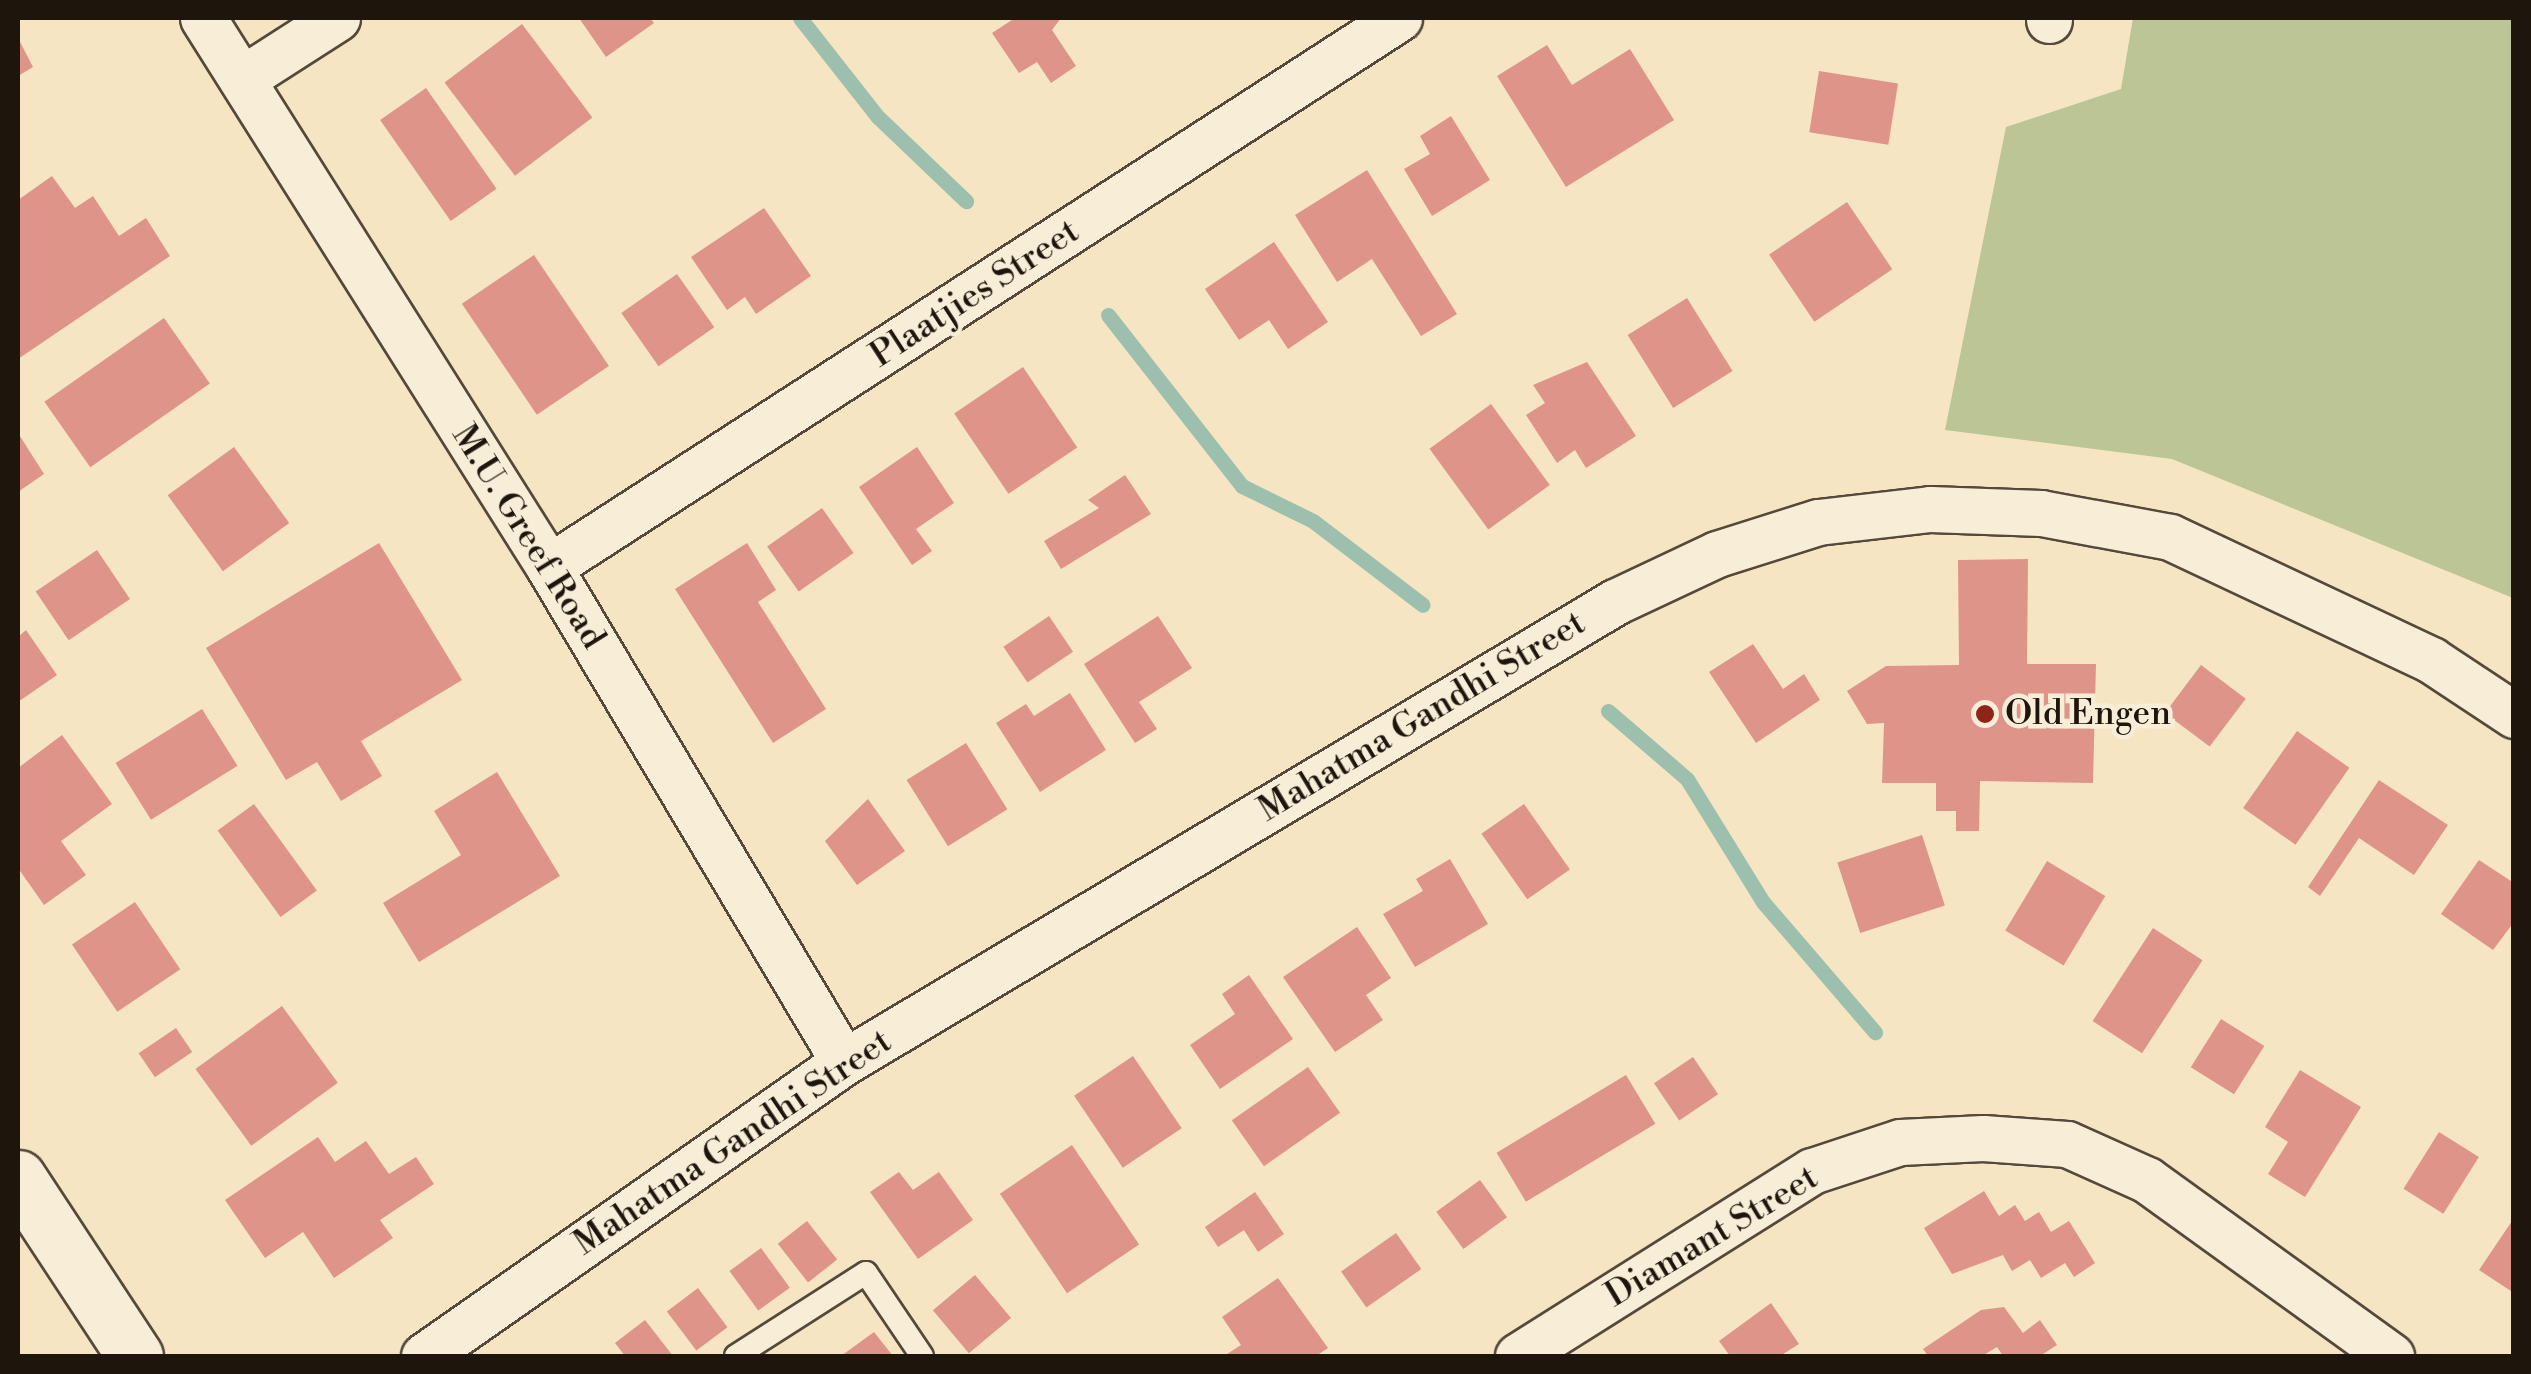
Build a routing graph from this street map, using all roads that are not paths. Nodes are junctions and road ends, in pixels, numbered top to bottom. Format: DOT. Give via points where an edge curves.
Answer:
graph roads {
  1 [pos="203,18"];
  2 [pos="338,18"];
  3 [pos="1399,18"];
  4 [pos="242,79"];
  5 [pos="549,567"];
  6 [pos="2514,715"];
  7 [pos="844,1062"];
  8 [pos="28,1195"];
  9 [pos="1540,1351"];
  10 [pos="88,1356"];
  11 [pos="135,1356"];
  12 [pos="424,1356"];
  13 [pos="736,1356"];
  14 [pos="922,1356"];
  15 [pos="2391,1356"];
  1 -- 4 [label="street, M.U. Greef Road"];
  2 -- 4 [label="street"];
  3 -- 5 [label="street, Plaatjies Street"];
  4 -- 5 [label="street, M.U. Greef Road"];
  5 -- 7 [label="street, M.U. Greef Road"];
  6 -- 7 [label="street, Mahatma Gandhi Street" via="2431,660 2170,538 2041,513 1930,510 1818,522 1718,554 1615,602"];
  7 -- 12 [label="street, Mahatma Gandhi Street"];
  8 -- 10 [label="street"];
  8 -- 11 [label="street"];
  9 -- 15 [label="street, Diamant Street" via="1812,1172 1900,1142 1983,1138 2067,1144 2147,1180"];
  13 -- 14 [label="lane" via="866,1272"];
}
